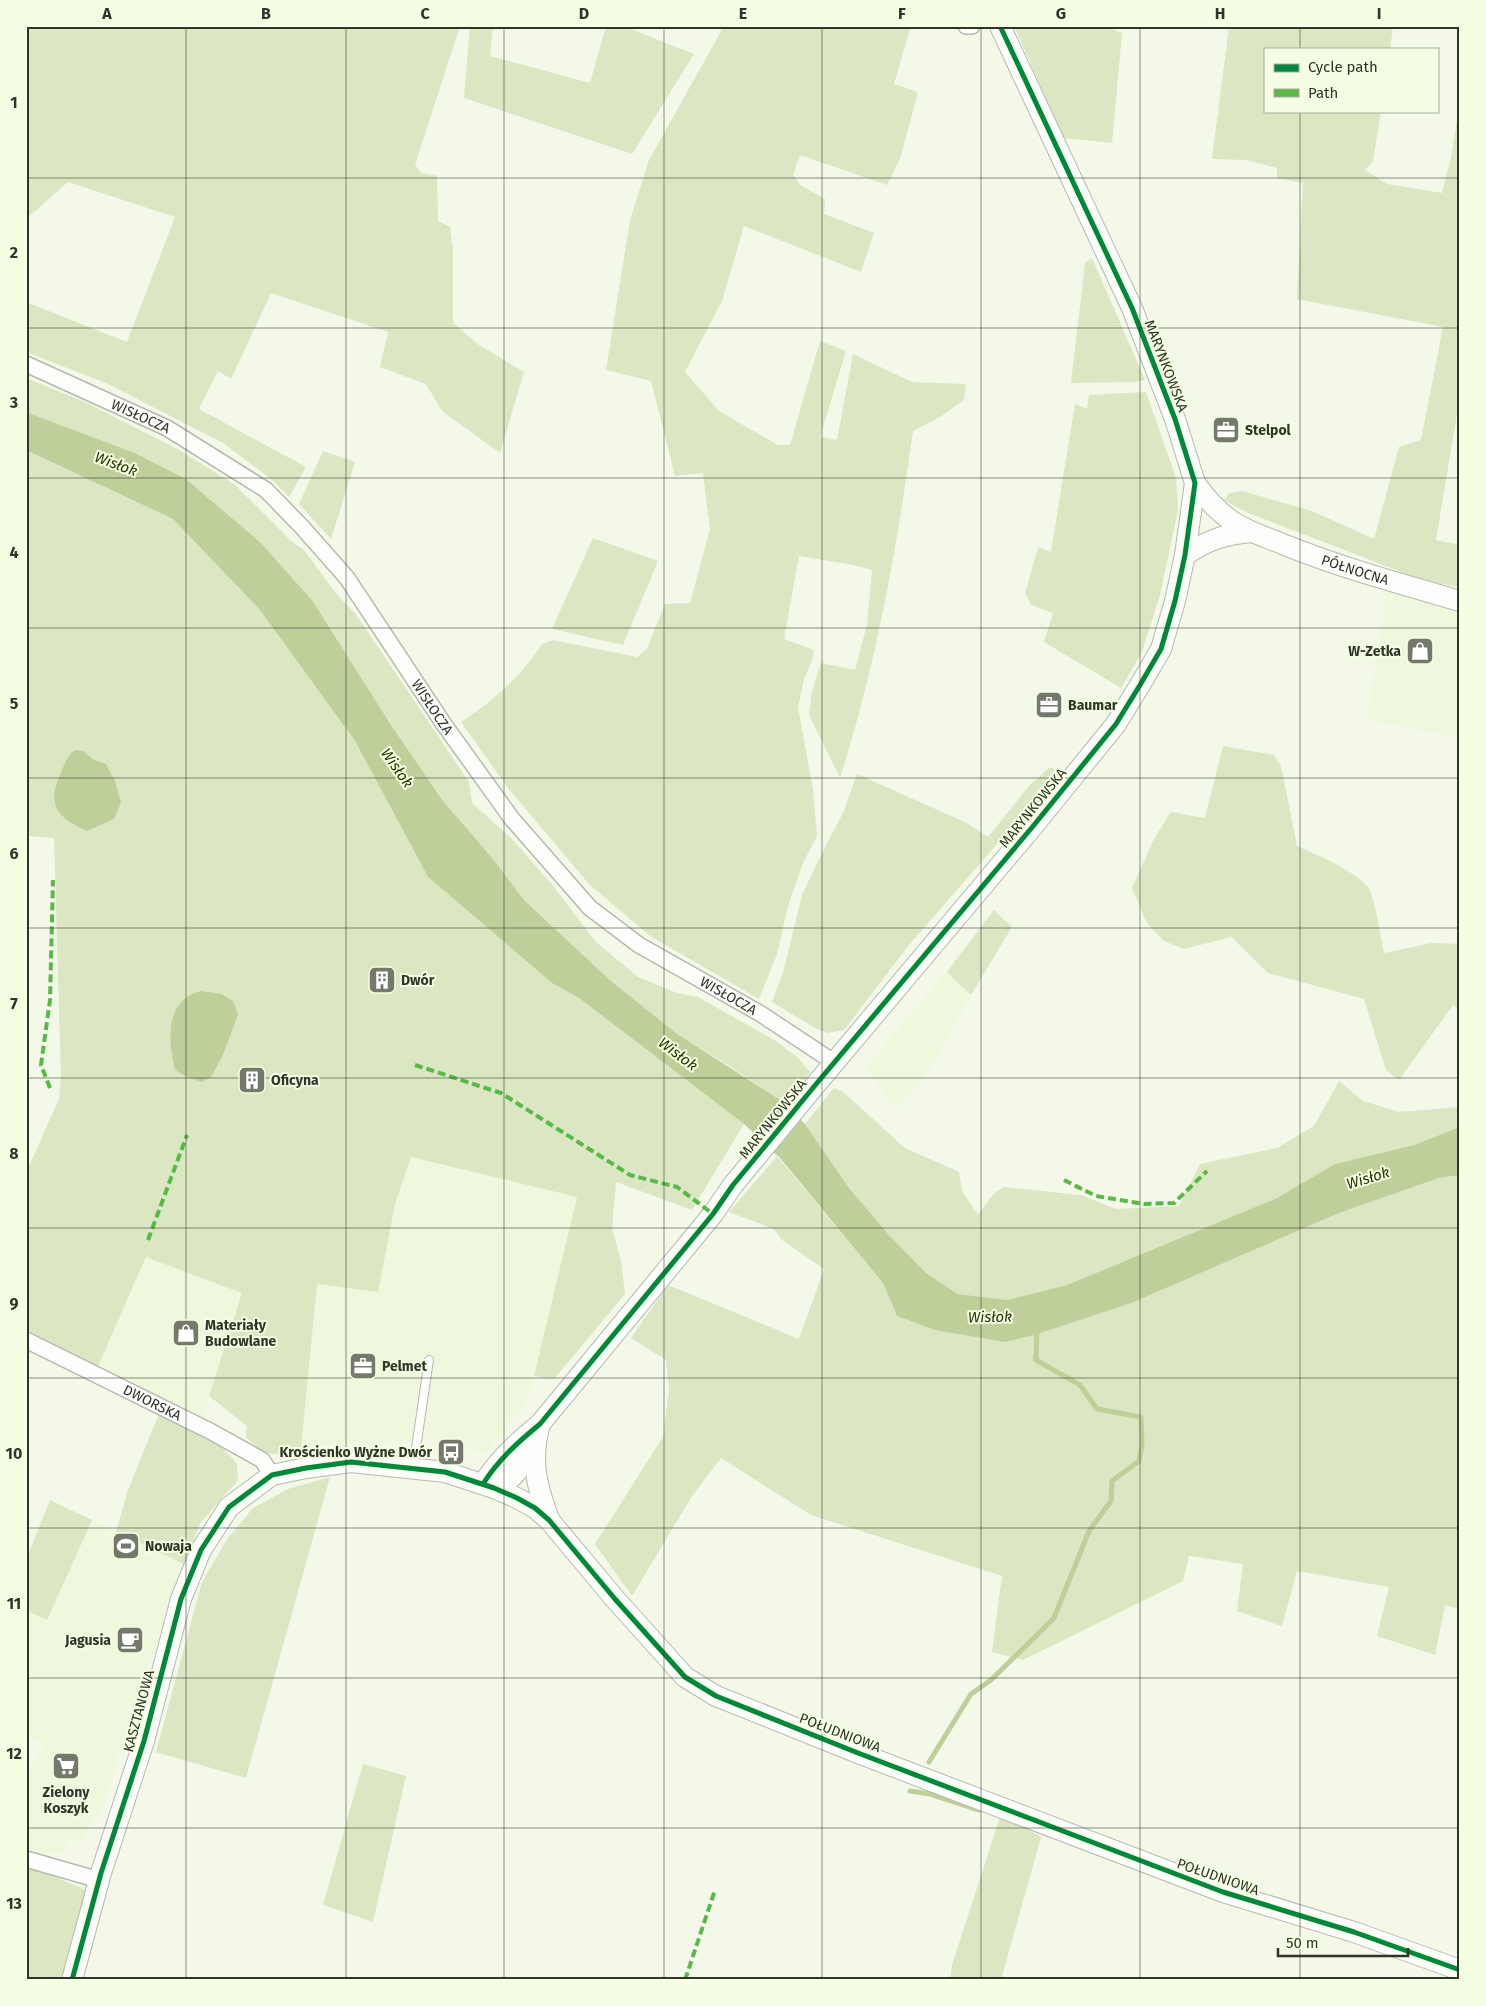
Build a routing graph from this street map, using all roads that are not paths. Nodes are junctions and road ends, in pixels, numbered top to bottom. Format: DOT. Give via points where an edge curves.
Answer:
graph roads {
  1 [pos="966,26"];
  2 [pos="972,26"];
  3 [pos="1000,26"];
  4 [pos="26,364"];
  5 [pos="1195,483"];
  6 [pos="1252,532"];
  7 [pos="1186,555"];
  8 [pos="1460,602"];
  9 [pos="835,1063"];
  10 [pos="26,1340"];
  11 [pos="429,1360"];
  12 [pos="540,1424"];
  13 [pos="534,1443"];
  14 [pos="413,1468"];
  15 [pos="272,1475"];
  16 [pos="489,1486"];
  17 [pos="550,1520"];
  18 [pos="26,1858"];
  19 [pos="99,1880"];
  20 [pos="1460,1970"];
  21 [pos="72,1980"];
  1 -- 2 [label="street"];
  3 -- 5 [label="street, MARYNKOWSKA" via="1132,308 1175,420"];
  4 -- 9 [label="street, WISŁOCZA" via="167,428 266,490 347,578 443,723 512,819 590,908 639,945 761,1014"];
  5 -- 6 [label="street, PÓŁNOCNA" via="1213,506"];
  5 -- 7 [label="street, MARYNKOWSKA"];
  6 -- 7 [label="street, PÓŁNOCNA" via="1221,536"];
  6 -- 8 [label="street, PÓŁNOCNA" via="1346,567"];
  7 -- 9 [label="street, MARYNKOWSKA" via="1160,649 1116,724"];
  9 -- 12 [label="street, MARYNKOWSKA"];
  10 -- 15 [label="street, DWORSKA" via="210,1430 262,1460"];
  11 -- 14 [label="lane"];
  12 -- 13 [label="street, MARYNKOWSKA"];
  12 -- 16 [label="street, MARYNKOWSKA" via="493,1468"];
  13 -- 16 [label="street" via="510,1481"];
  13 -- 17 [label="street, MARYNKOWSKA" via="539,1493"];
  14 -- 15 [label="street, POŁUDNIOWA" via="351,1462"];
  14 -- 16 [label="street, POŁUDNIOWA" via="445,1472"];
  15 -- 19 [label="street, KASZTANOWA" via="229,1508 200,1550 181,1599 144,1741"];
  16 -- 17 [label="street, POŁUDNIOWA" via="535,1508"];
  17 -- 20 [label="street, POŁUDNIOWA" via="685,1677 716,1696 1198,1883 1354,1932"];
  18 -- 19 [label="street"];
  19 -- 21 [label="street, KASZTANOWA"];
}
